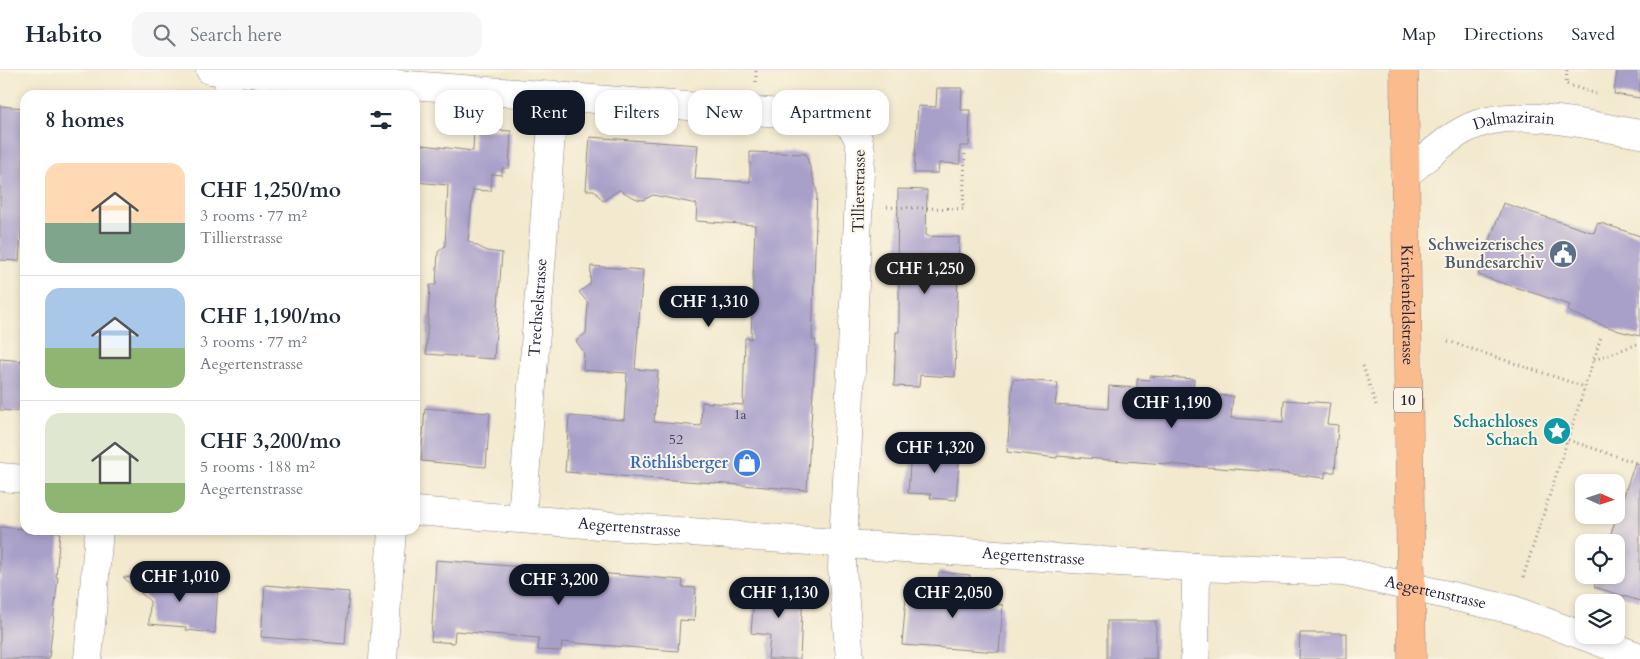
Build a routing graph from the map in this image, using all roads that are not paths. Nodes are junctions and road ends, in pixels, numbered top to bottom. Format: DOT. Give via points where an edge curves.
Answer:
graph roads {
  1 [pos="1404,70"];
  2 [pos="222,79"];
  3 [pos="513,93"];
  4 [pos="585,97"];
  5 [pos="1640,134"];
  6 [pos="551,135"];
  7 [pos="1405,175"];
  8 [pos="0,477"];
  9 [pos="20,479"];
  10 [pos="420,511"];
  11 [pos="522,518"];
  12 [pos="98,535"];
  13 [pos="392,535"];
  14 [pos="843,544"];
  15 [pos="1196,567"];
  16 [pos="1411,586"];
  17 [pos="1640,657"];
  18 [pos="88,659"];
  19 [pos="383,659"];
  20 [pos="850,659"];
  21 [pos="1195,659"];
  22 [pos="1412,659"];
  1 -- 7 [label="main road, Kirchenfeldstrasse / 10"];
  2 -- 3 [label="street, Tillierstrasse"];
  4 -- 14 [label="street, Tillierstrasse" via="834,117 852,127 859,137 861,161"];
  5 -- 7 [label="street, Dalmazirain" via="1540,118 1497,118 1467,128"];
  6 -- 11 [label="street, Trechselstrasse"];
  7 -- 16 [label="main road, Kirchenfeldstrasse / 10"];
  8 -- 9 [label="street"];
  10 -- 11 [label="street, Aegertenstrasse"];
  11 -- 14 [label="street, Aegertenstrasse"];
  12 -- 18 [label="street"];
  13 -- 19 [label="street"];
  14 -- 15 [label="street, Aegertenstrasse"];
  14 -- 20 [label="street"];
  15 -- 16 [label="street, Aegertenstrasse" via="1344,572"];
  15 -- 21 [label="street"];
  16 -- 17 [label="street, Aegertenstrasse" via="1514,610"];
  16 -- 22 [label="main road, Kirchenfeldstrasse / 10"];
}
